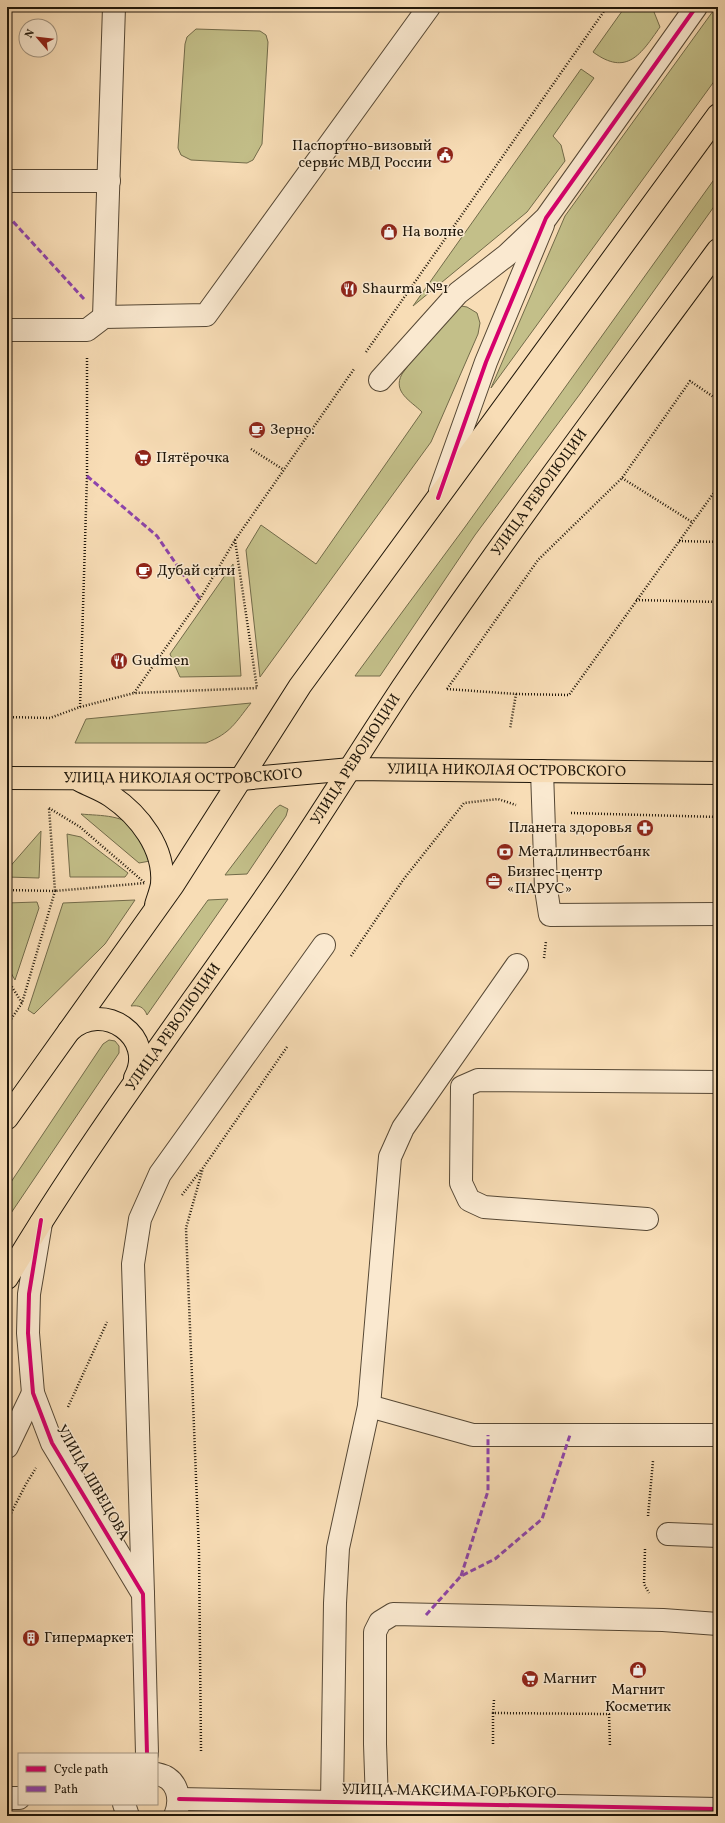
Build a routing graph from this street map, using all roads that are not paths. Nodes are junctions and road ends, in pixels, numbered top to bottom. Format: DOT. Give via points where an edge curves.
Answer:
graph roads {
  1 [pos="114,7"];
  2 [pos="429,7"];
  3 [pos="696,7"];
  4 [pos="718,114"];
  5 [pos="7,181"];
  6 [pos="109,181"];
  7 [pos="546,218"];
  8 [pos="718,250"];
  9 [pos="104,318"];
  10 [pos="7,330"];
  11 [pos="380,380"];
  12 [pos="438,498"];
  13 [pos="351,769"];
  14 [pos="542,771"];
  15 [pos="718,773"];
  16 [pos="7,778"];
  17 [pos="76,779"];
  18 [pos="241,779"];
  19 [pos="154,911"];
  20 [pos="718,914"];
  21 [pos="324,944"];
  22 [pos="517,965"];
  23 [pos="64,1035"];
  24 [pos="718,1082"];
  25 [pos="132,1085"];
  26 [pos="7,1118"];
  27 [pos="647,1219"];
  28 [pos="41,1220"];
  29 [pos="7,1278"];
  30 [pos="33,1393"];
  31 [pos="369,1406"];
  32 [pos="718,1435"];
  33 [pos="7,1447"];
  34 [pos="668,1534"];
  35 [pos="718,1536"];
  36 [pos="143,1594"];
  37 [pos="718,1624"];
  38 [pos="147,1753"];
  39 [pos="158,1774"];
  40 [pos="7,1798"];
  41 [pos="18,1798"];
  42 [pos="332,1802"];
  43 [pos="377,1803"];
  44 [pos="124,1805"];
  45 [pos="177,1808"];
  46 [pos="718,1809"];
  47 [pos="128,1816"];
  1 -- 6 [label="street"];
  2 -- 9 [label="street" via="206,315"];
  3 -- 7 [label="street"];
  4 -- 12 [label="main road"];
  5 -- 6 [label="street"];
  6 -- 9 [label="street"];
  7 -- 11 [label="street" via="507,254 458,293"];
  7 -- 12 [label="street" via="486,362"];
  8 -- 13 [label="main road, УЛИЦА РЕВОЛЮЦИИ" via="525,511 402,689"];
  9 -- 10 [label="street" via="87,330"];
  12 -- 18 [label="main road" via="300,686"];
  13 -- 14 [label="main road, УЛИЦА НИКОЛАЯ ОСТРОВСКОГО"];
  13 -- 18 [label="main road, УЛИЦА НИКОЛАЯ ОСТРОВСКОГО"];
  13 -- 25 [label="main road, УЛИЦА РЕВОЛЮЦИИ" via="275,883"];
  14 -- 15 [label="main road, УЛИЦА НИКОЛАЯ ОСТРОВСКОГО"];
  14 -- 20 [label="street" via="546,889 550,915"];
  16 -- 17 [label="main road, УЛИЦА НИКОЛАЯ ОСТРОВСКОГО"];
  17 -- 18 [label="main road, УЛИЦА НИКОЛАЯ ОСТРОВСКОГО"];
  17 -- 19 [label="main road" via="111,796 135,815 151,839 159,858 162,884"];
  18 -- 19 [label="main road"];
  19 -- 23 [label="main road"];
  21 -- 36 [label="street" via="160,1174 140,1219 133,1264"];
  22 -- 31 [label="street" via="404,1128 390,1157"];
  23 -- 25 [label="main road" via="86,1020 99,1018 112,1020 123,1026 138,1047 140,1060 138,1073"];
  23 -- 26 [label="main road"];
  24 -- 27 [label="street" via="478,1080 462,1087 461,1183 469,1200 484,1207"];
  25 -- 28 [label="main road, УЛИЦА РЕВОЛЮЦИИ"];
  28 -- 29 [label="main road, УЛИЦА РЕВОЛЮЦИИ"];
  28 -- 30 [label="street, УЛИЦА ШВЕЦОВА" via="29,1294 28,1333"];
  30 -- 33 [label="street"];
  30 -- 36 [label="street, УЛИЦА ШВЕЦОВА" via="52,1443"];
  31 -- 32 [label="street" via="473,1435"];
  31 -- 42 [label="street" via="338,1548"];
  34 -- 35 [label="street"];
  36 -- 38 [label="street, УЛИЦА ШВЕЦОВА"];
  37 -- 43 [label="street" via="663,1620 393,1614 380,1622 375,1632"];
  39 -- 45 [label="street" via="167,1778 177,1791"];
  40 -- 41 [label="street"];
  42 -- 43 [label="street, УЛИЦА МАКСИМА ГОРЬКОГО"];
  42 -- 45 [label="street, УЛИЦА МАКСИМА ГОРЬКОГО"];
  43 -- 46 [label="street, УЛИЦА МАКСИМА ГОРЬКОГО"];
  44 -- 47 [label="street"];
}
